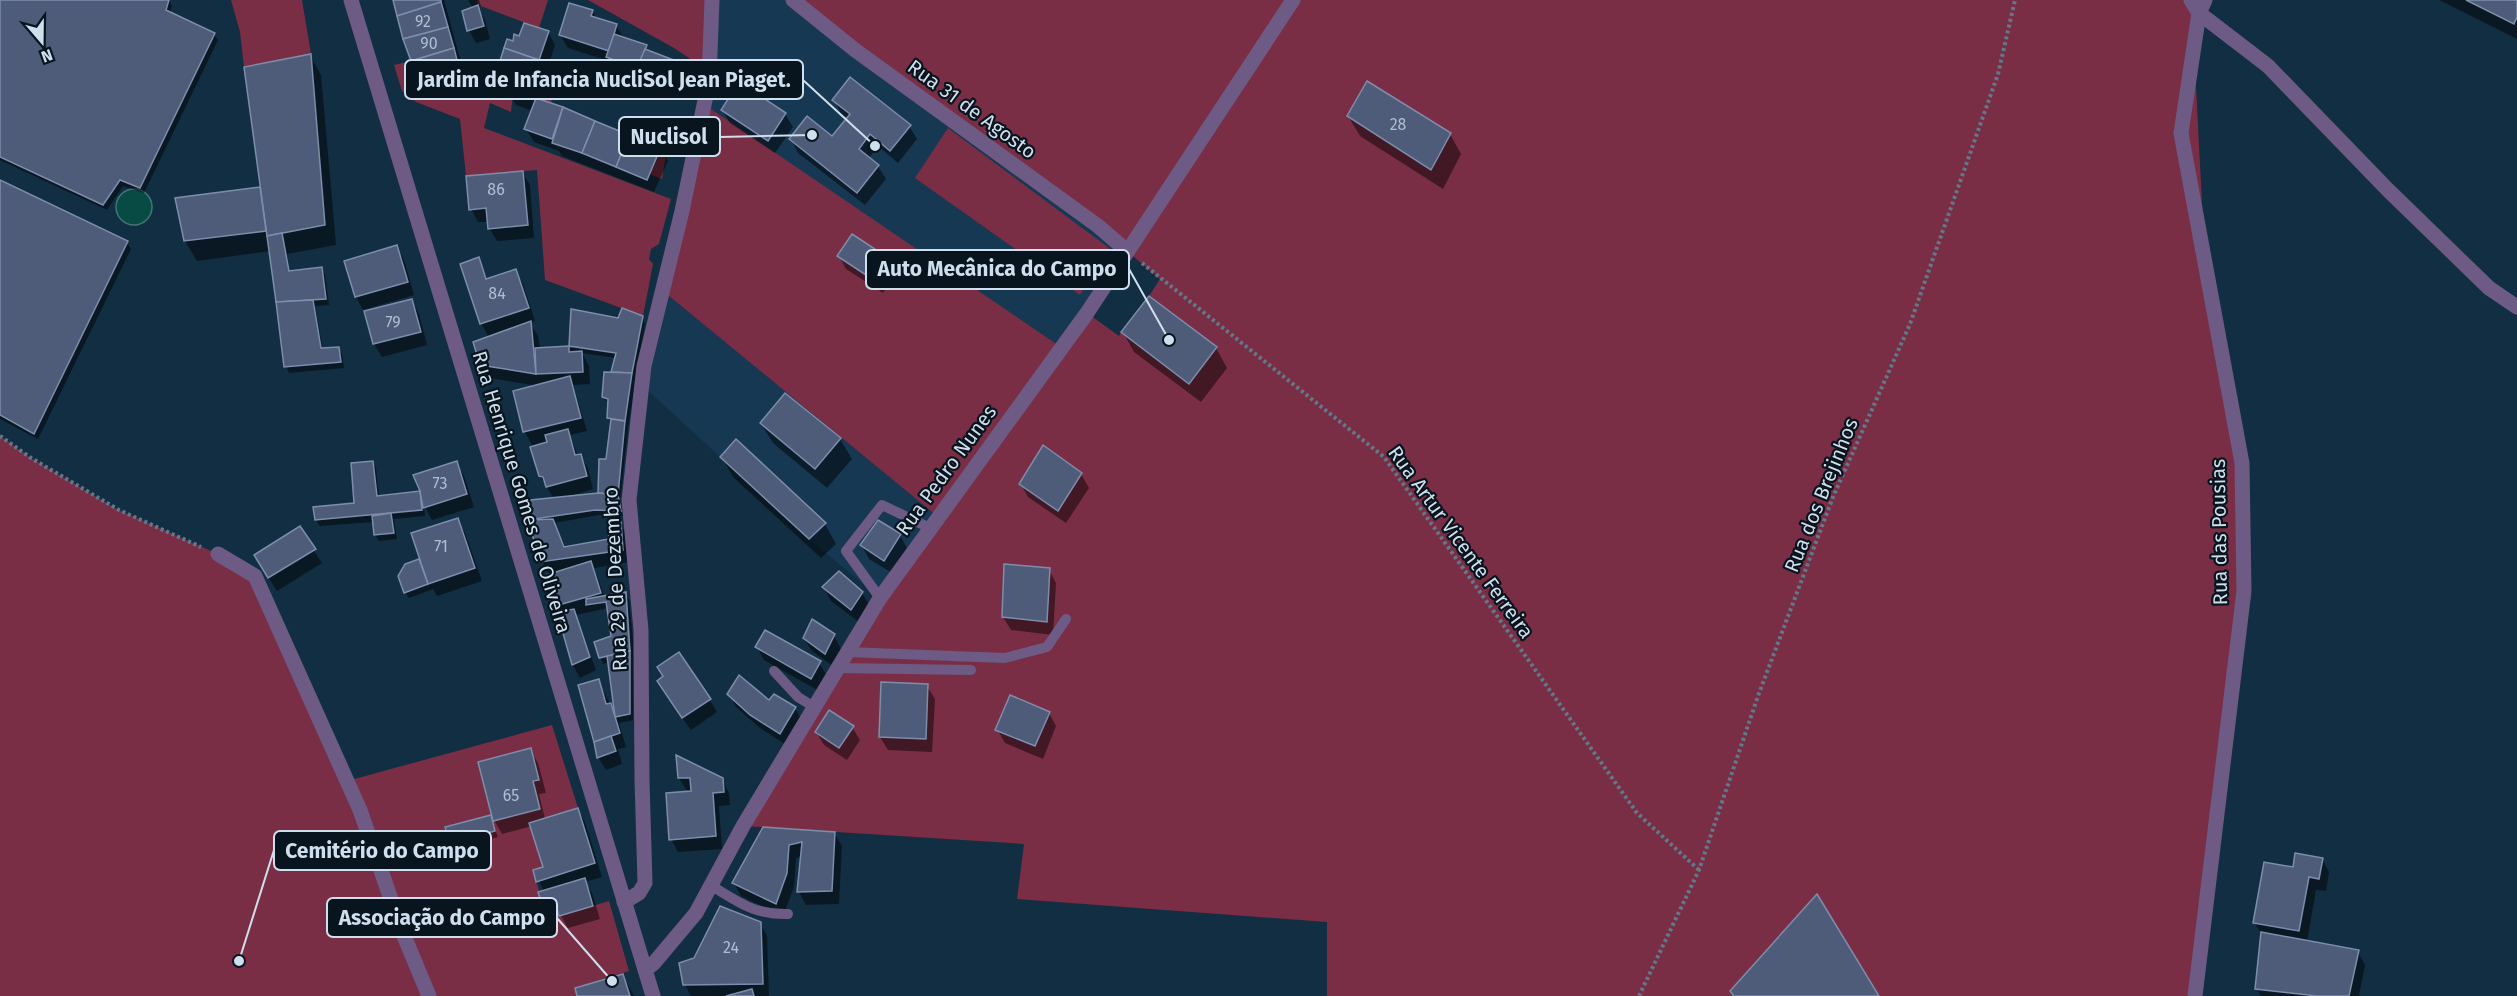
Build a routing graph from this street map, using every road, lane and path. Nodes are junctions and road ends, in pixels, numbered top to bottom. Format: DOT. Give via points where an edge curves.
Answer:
graph roads {
  1 [pos="351,0"];
  2 [pos="712,0"];
  3 [pos="793,0"];
  4 [pos="1293,0"];
  5 [pos="2015,0"];
  6 [pos="2198,4"];
  7 [pos="1127,251"];
  8 [pos="2517,307"];
  9 [pos="0,436"];
  10 [pos="930,528"];
  11 [pos="218,554"];
  12 [pos="880,598"];
  13 [pos="1066,619"];
  14 [pos="847,652"];
  15 [pos="837,668"];
  16 [pos="971,670"];
  17 [pos="774,671"];
  18 [pos="814,707"];
  19 [pos="1699,870"];
  20 [pos="712,886"];
  21 [pos="624,902"];
  22 [pos="788,914"];
  23 [pos="645,970"];
  24 [pos="429,996"];
  25 [pos="653,996"];
  26 [pos="1639,996"];
  27 [pos="2195,996"];
  1 -- 21 [label="street, Rua Henrique Gomes de Oliveira"];
  2 -- 21 [label="street, Rua 29 de Dezembro" via="709,81 644,366 629,500 641,630 645,883 639,893"];
  3 -- 7 [label="street, Rua 31 de Agosto"];
  4 -- 7 [label="street, Rua Pedro Nunes"];
  5 -- 19 [label="path, Rua dos Brejinhos" via="1998,74 1910,324 1833,497 1758,696"];
  6 -- 8 [label="street" via="2268,66 2489,288"];
  6 -- 27 [label="street, Rua das Pousias" via="2181,133 2242,463 2244,591"];
  7 -- 10 [label="street, Rua Pedro Nunes" via="1087,313"];
  7 -- 19 [label="path, Rua Artur Vicente Ferreira" via="1384,457 1637,813"];
  9 -- 11 [label="path" via="119,510"];
  10 -- 12 [label="street, Rua Pedro Nunes"];
  10 -- 12 [label="lane" via="882,505 846,552"];
  11 -- 24 [label="street" via="255,576 360,810"];
  12 -- 14 [label="street, Rua Pedro Nunes"];
  13 -- 14 [label="lane" via="1047,647 1005,658"];
  14 -- 15 [label="street, Rua Pedro Nunes"];
  15 -- 16 [label="lane"];
  15 -- 18 [label="street, Rua Pedro Nunes"];
  17 -- 18 [label="lane" via="798,697"];
  18 -- 20 [label="street, Rua Pedro Nunes"];
  19 -- 26 [label="path, Rua dos Brejinhos"];
  20 -- 22 [label="lane" via="767,914"];
  20 -- 23 [label="street, Rua Pedro Nunes" via="696,913"];
  21 -- 23 [label="street, Rua Henrique Gomes de Oliveira"];
  23 -- 25 [label="street, Rua Henrique Gomes de Oliveira"];
}
